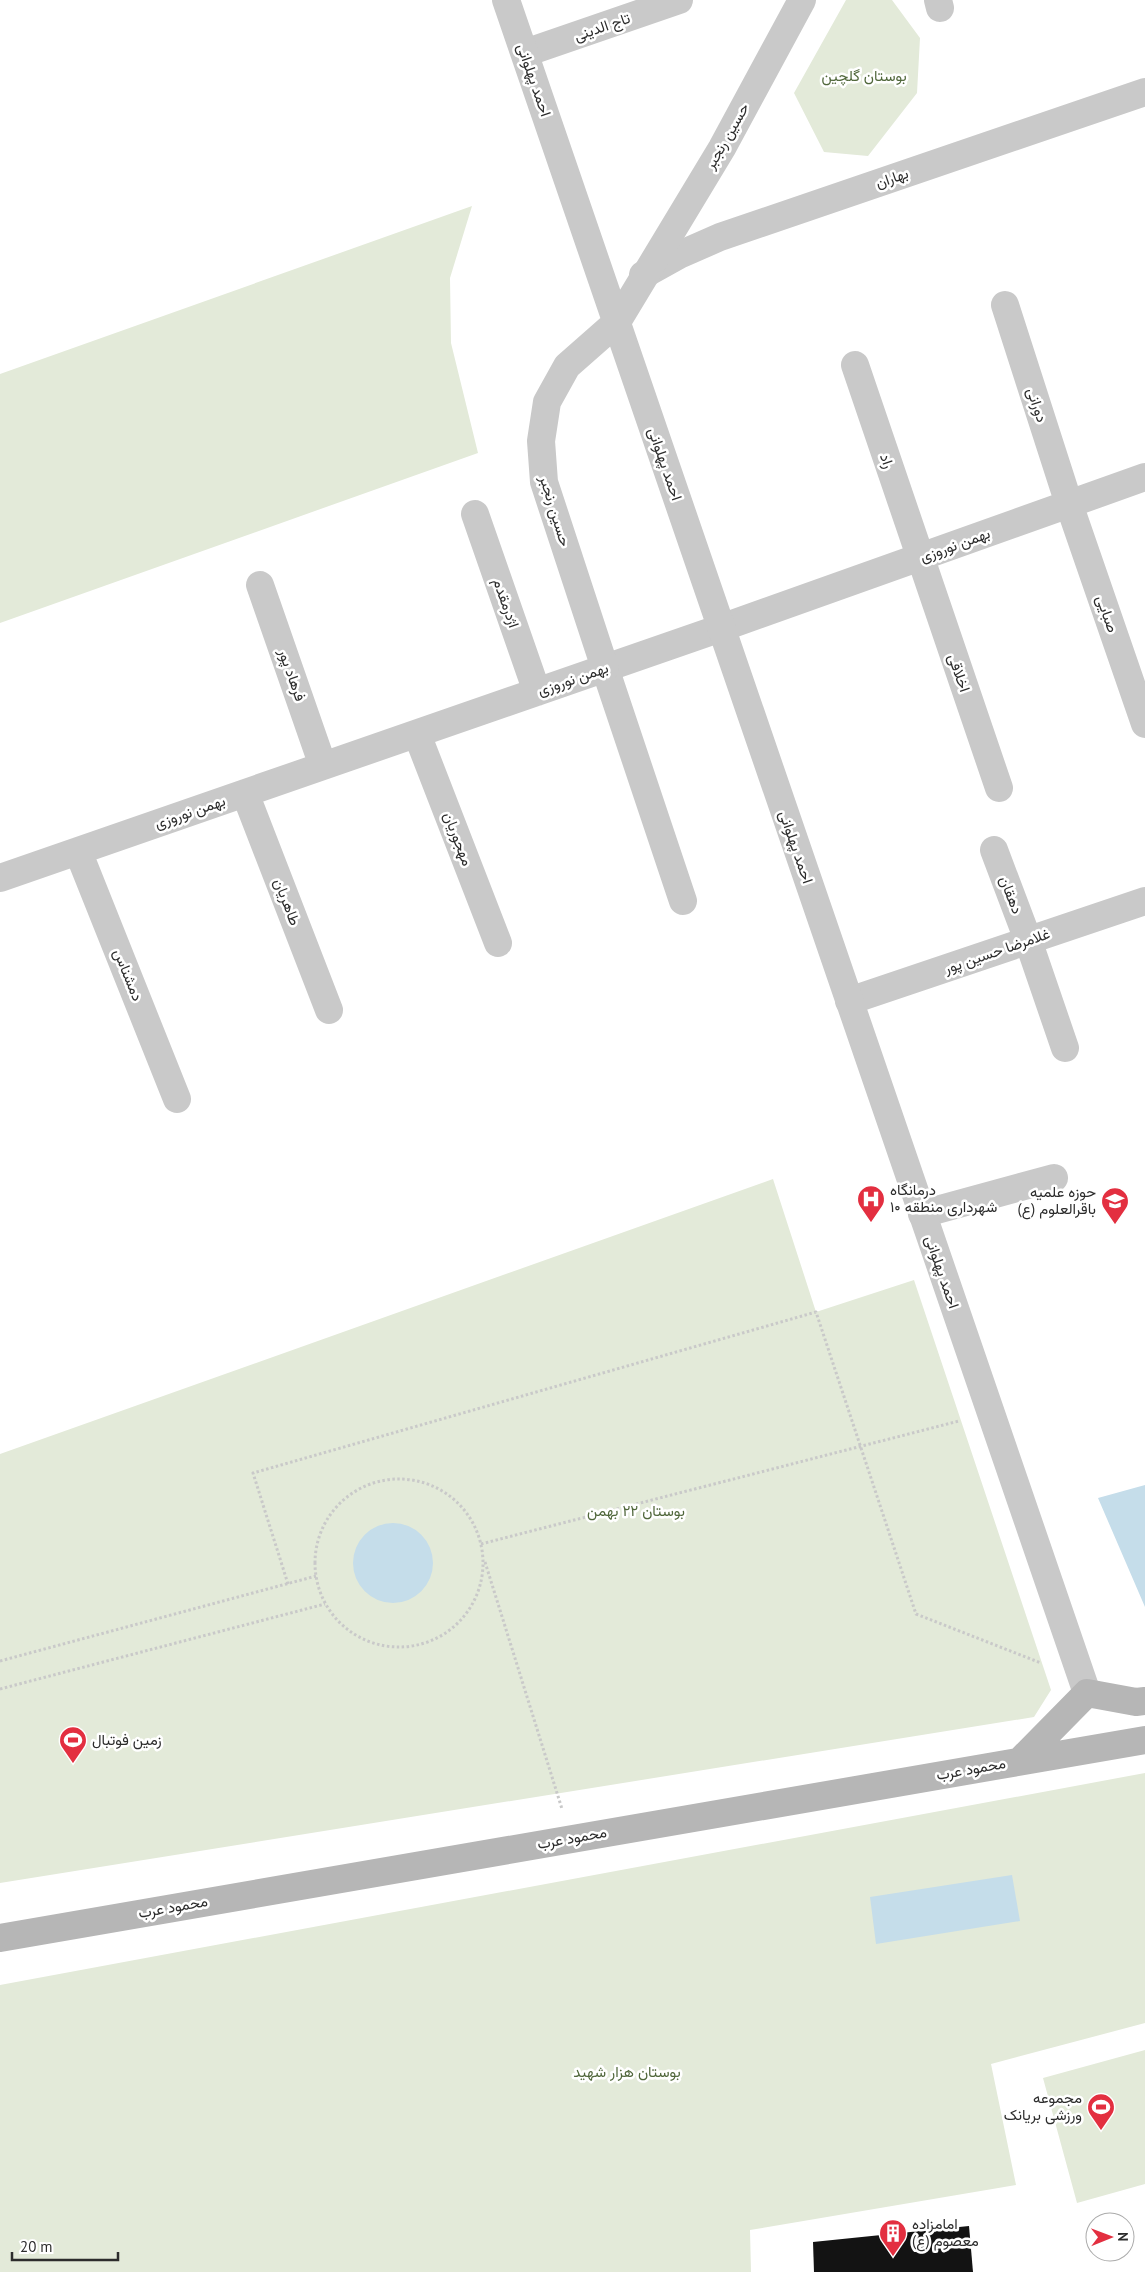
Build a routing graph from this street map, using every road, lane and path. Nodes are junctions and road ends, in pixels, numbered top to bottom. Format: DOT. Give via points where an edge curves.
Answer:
graph roads {
  1 [pos="506,0"];
  2 [pos="680,0"];
  3 [pos="802,0"];
  4 [pos="525,53"];
  5 [pos="1145,92"];
  6 [pos="644,275"];
  7 [pos="1005,305"];
  8 [pos="617,322"];
  9 [pos="855,365"];
  10 [pos="1145,477"];
  11 [pos="1069,504"];
  12 [pos="474,514"];
  13 [pos="920,557"];
  14 [pos="260,585"];
  15 [pos="721,628"];
  16 [pos="604,668"];
  17 [pos="537,692"];
  18 [pos="1145,724"];
  19 [pos="417,734"];
  20 [pos="323,766"];
  21 [pos="999,788"];
  22 [pos="245,793"];
  23 [pos="994,850"];
  24 [pos="78,851"];
  25 [pos="0,878"];
  26 [pos="682,900"];
  27 [pos="1145,901"];
  28 [pos="1028,940"];
  29 [pos="498,944"];
  30 [pos="849,1001"];
  31 [pos="329,1010"];
  32 [pos="1065,1048"];
  33 [pos="177,1099"];
  34 [pos="1054,1178"];
  35 [pos="922,1214"];
  36 [pos="990,1413"];
  37 [pos="862,1446"];
  38 [pos="481,1544"];
  39 [pos="484,1559"];
  40 [pos="316,1576"];
  41 [pos="288,1584"];
  42 [pos="325,1604"];
  43 [pos="0,1661"];
  44 [pos="1084,1686"];
  45 [pos="0,1689"];
  46 [pos="1145,1701"];
  47 [pos="1145,1740"];
  48 [pos="1022,1760"];
  49 [pos="571,1838"];
  50 [pos="0,1938"];
  1 -- 4 [label="street, احمد پهلوانی"];
  2 -- 4 [label="street, تاج الدینی"];
  3 -- 6 [label="street, حسین رنجبر" via="722,148"];
  4 -- 8 [label="street, احمد پهلوانی"];
  5 -- 6 [label="street, بهاران" via="720,237"];
  6 -- 8 [label="street, حسین رنجبر"];
  7 -- 11 [label="street, دورانی"];
  8 -- 15 [label="street, احمد پهلوانی"];
  8 -- 16 [label="street, حسین رنجبر" via="567,366 547,402 541,441 544,482"];
  9 -- 13 [label="street, راد"];
  10 -- 11 [label="street, بهمن نوروزی"];
  11 -- 13 [label="street, بهمن نوروزی"];
  11 -- 18 [label="street, صبایی"];
  12 -- 17 [label="street, اژدرمقدم"];
  13 -- 15 [label="street, بهمن نوروزی"];
  13 -- 21 [label="street, اخلاقی"];
  14 -- 20 [label="street, فرهاد پور"];
  15 -- 16 [label="street, بهمن نوروزی"];
  15 -- 30 [label="street, احمد پهلوانی"];
  16 -- 17 [label="street, بهمن نوروزی"];
  16 -- 26 [label="street, حسین رنجبر"];
  17 -- 19 [label="street, بهمن نوروزی"];
  19 -- 20 [label="street, بهمن نوروزی"];
  19 -- 29 [label="street, مهجوریان"];
  20 -- 22 [label="street, بهمن نوروزی"];
  22 -- 24 [label="street, بهمن نوروزی"];
  22 -- 31 [label="street, طاهریان"];
  23 -- 28 [label="street, دهقان"];
  24 -- 25 [label="street, بهمن نوروزی"];
  24 -- 33 [label="street, دمشناس"];
  27 -- 28 [label="street, غلامرضا حسین پور"];
  28 -- 30 [label="street, غلامرضا حسین پور"];
  28 -- 32 [label="street, دهقان"];
  30 -- 35 [label="street, احمد پهلوانی"];
  34 -- 35 [label="street"];
  35 -- 36 [label="street, احمد پهلوانی"];
  36 -- 37 [label="path"];
  36 -- 44 [label="street, احمد پهلوانی"];
  37 -- 38 [label="path"];
  37 -- 41 [label="path" via="816,1312 253,1473"];
  37 -- 44 [label="path" via="916,1614"];
  38 -- 39 [label="path"];
  38 -- 40 [label="path" via="465,1509 445,1491 420,1480 393,1478 367,1484 344,1498 326,1520 316,1547"];
  39 -- 42 [label="path" via="481,1586 470,1610 450,1631 424,1644 396,1648 367,1642 343,1626"];
  39 -- 49 [label="path"];
  40 -- 41 [label="path"];
  40 -- 42 [label="path"];
  41 -- 43 [label="path"];
  42 -- 45 [label="path"];
  44 -- 46 [label="main road" via="1136,1702"];
  44 -- 48 [label="main road"];
  47 -- 48 [label="main road, محمود عرب"];
  48 -- 49 [label="main road, محمود عرب"];
  49 -- 50 [label="main road, محمود عرب"];
}
